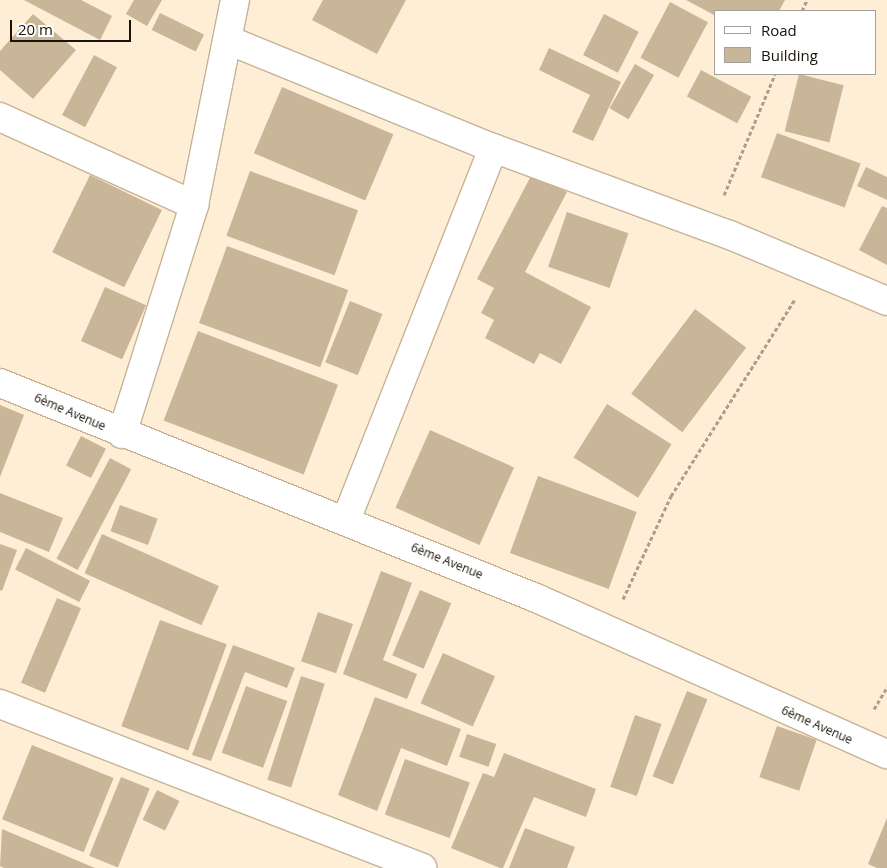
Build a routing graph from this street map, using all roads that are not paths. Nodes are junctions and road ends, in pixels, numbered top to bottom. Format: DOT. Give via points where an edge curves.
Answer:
graph roads {
  1 [pos="235,0"];
  2 [pos="228,40"];
  3 [pos="0,117"];
  4 [pos="493,148"];
  5 [pos="194,205"];
  6 [pos="887,301"];
  7 [pos="0,383"];
  8 [pos="122,434"];
  9 [pos="346,520"];
  10 [pos="0,704"];
  11 [pos="887,754"];
  12 [pos="422,868"];
  1 -- 2 [label="street"];
  2 -- 4 [label="street"];
  2 -- 5 [label="street"];
  3 -- 5 [label="street"];
  4 -- 6 [label="street" via="710,228"];
  4 -- 9 [label="street"];
  5 -- 8 [label="street"];
  7 -- 8 [label="street, 6ème Avenue"];
  8 -- 9 [label="street, 6ème Avenue"];
  9 -- 11 [label="street, 6ème Avenue" via="536,598"];
  10 -- 12 [label="street"];
}
